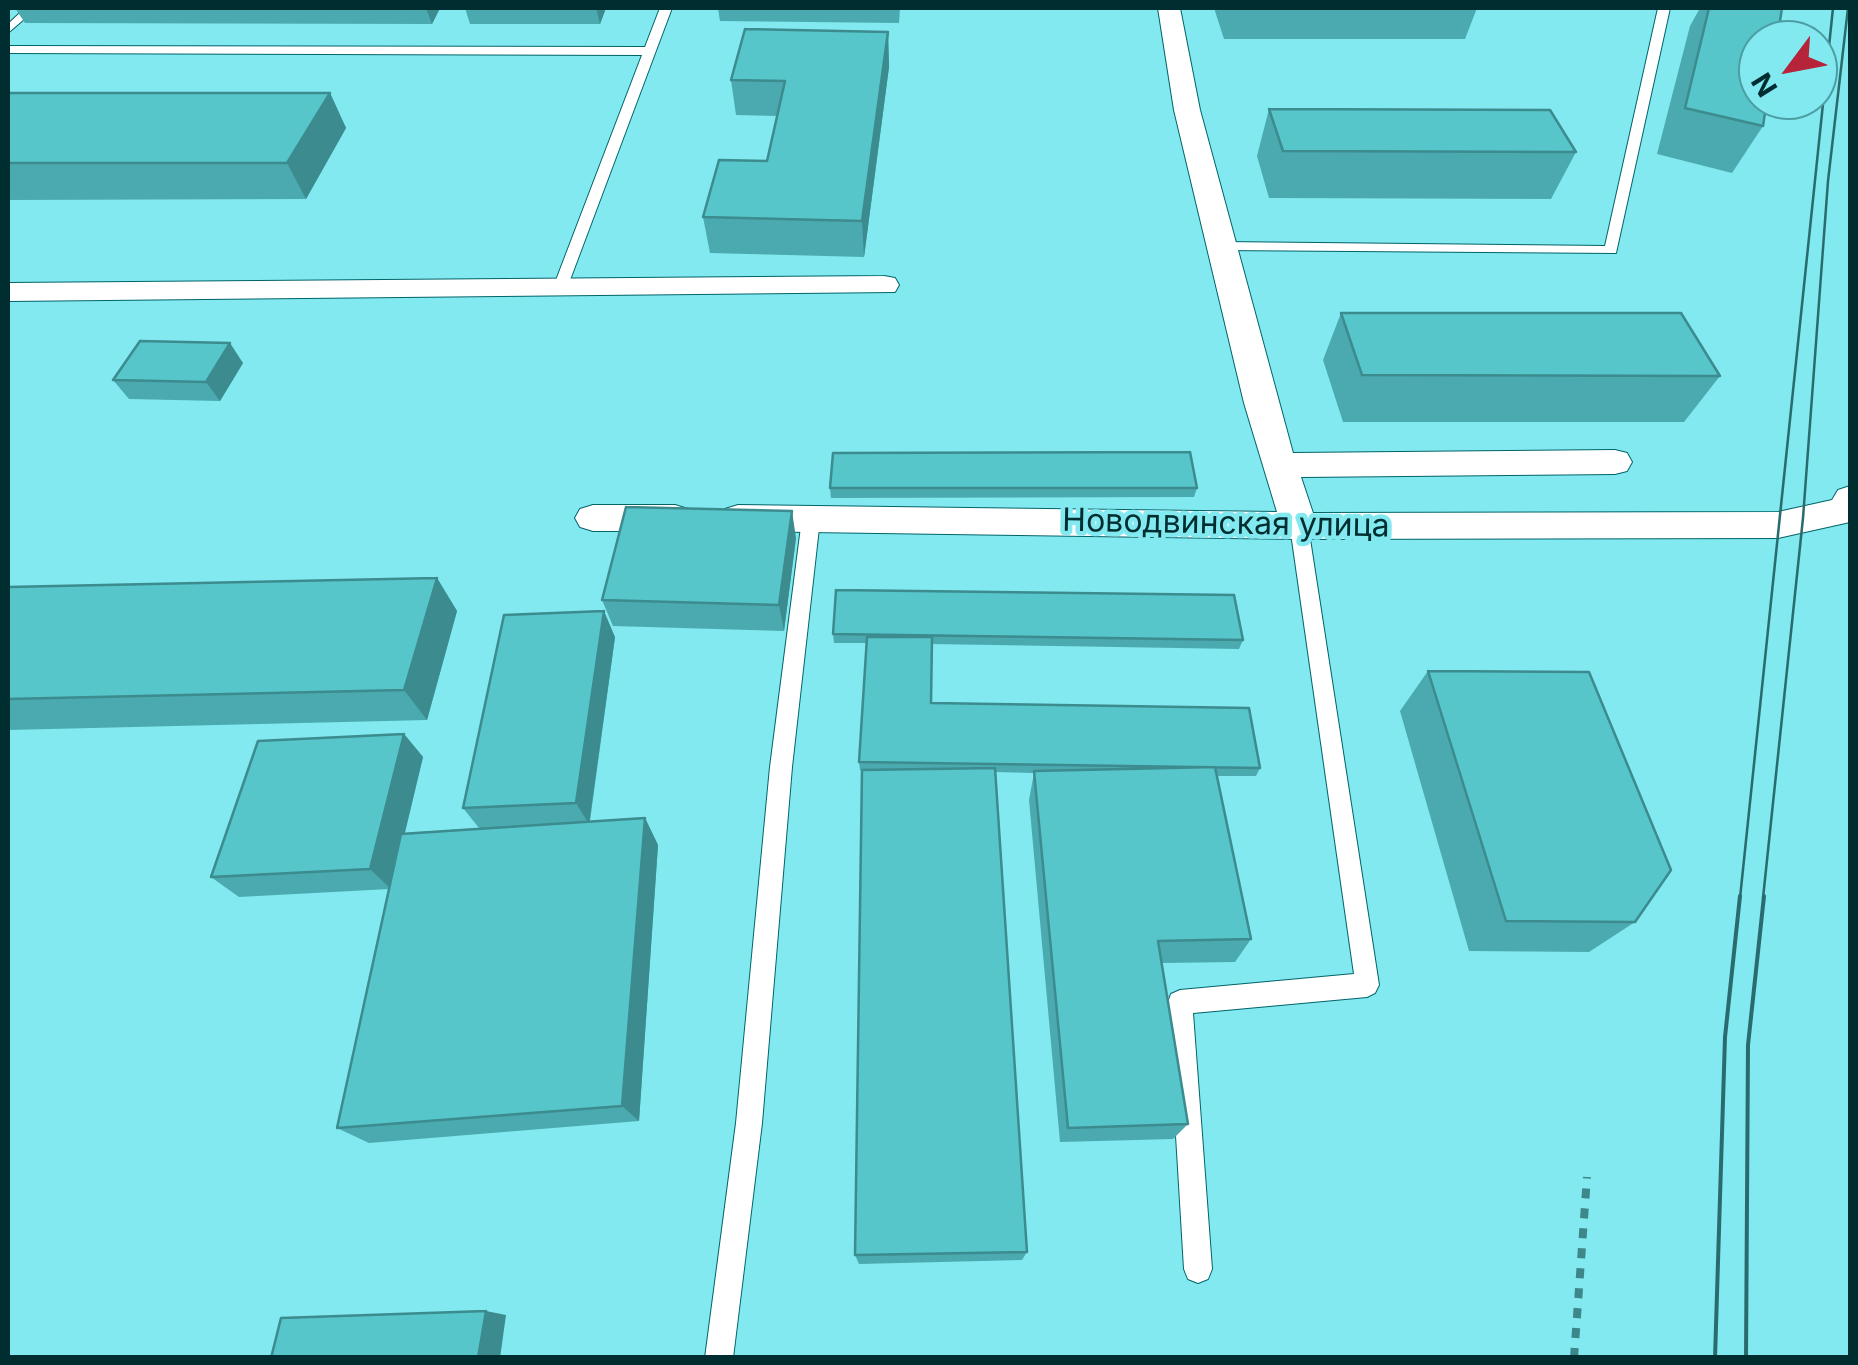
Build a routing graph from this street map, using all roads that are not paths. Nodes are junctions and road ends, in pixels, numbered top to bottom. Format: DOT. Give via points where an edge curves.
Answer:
graph roads {
  1 [pos="30,8"];
  2 [pos="666,8"];
  3 [pos="1169,8"];
  4 [pos="1664,8"];
  5 [pos="8,30"];
  6 [pos="8,50"];
  7 [pos="649,51"];
  8 [pos="1221,246"];
  9 [pos="884,285"];
  10 [pos="560,288"];
  11 [pos="8,292"];
  12 [pos="1614,462"];
  13 [pos="1281,465"];
  14 [pos="1850,499"];
  15 [pos="593,518"];
  16 [pos="811,518"];
  17 [pos="1299,526"];
  18 [pos="1198,1269"];
  19 [pos="719,1358"];
  1 -- 5 [label="lane"];
  2 -- 7 [label="lane"];
  3 -- 8 [label="street"];
  4 -- 8 [label="lane" via="1611,250"];
  6 -- 7 [label="lane"];
  7 -- 10 [label="lane"];
  8 -- 13 [label="street"];
  9 -- 10 [label="street"];
  10 -- 11 [label="street"];
  12 -- 13 [label="street"];
  13 -- 17 [label="street"];
  14 -- 17 [label="street, Новодвинская улица" via="1844,511 1778,525"];
  15 -- 16 [label="street, Новодвинская улица"];
  16 -- 17 [label="street, Новодвинская улица"];
  16 -- 19 [label="lane"];
  17 -- 18 [label="lane" via="1367,985 1180,1002"];
}
